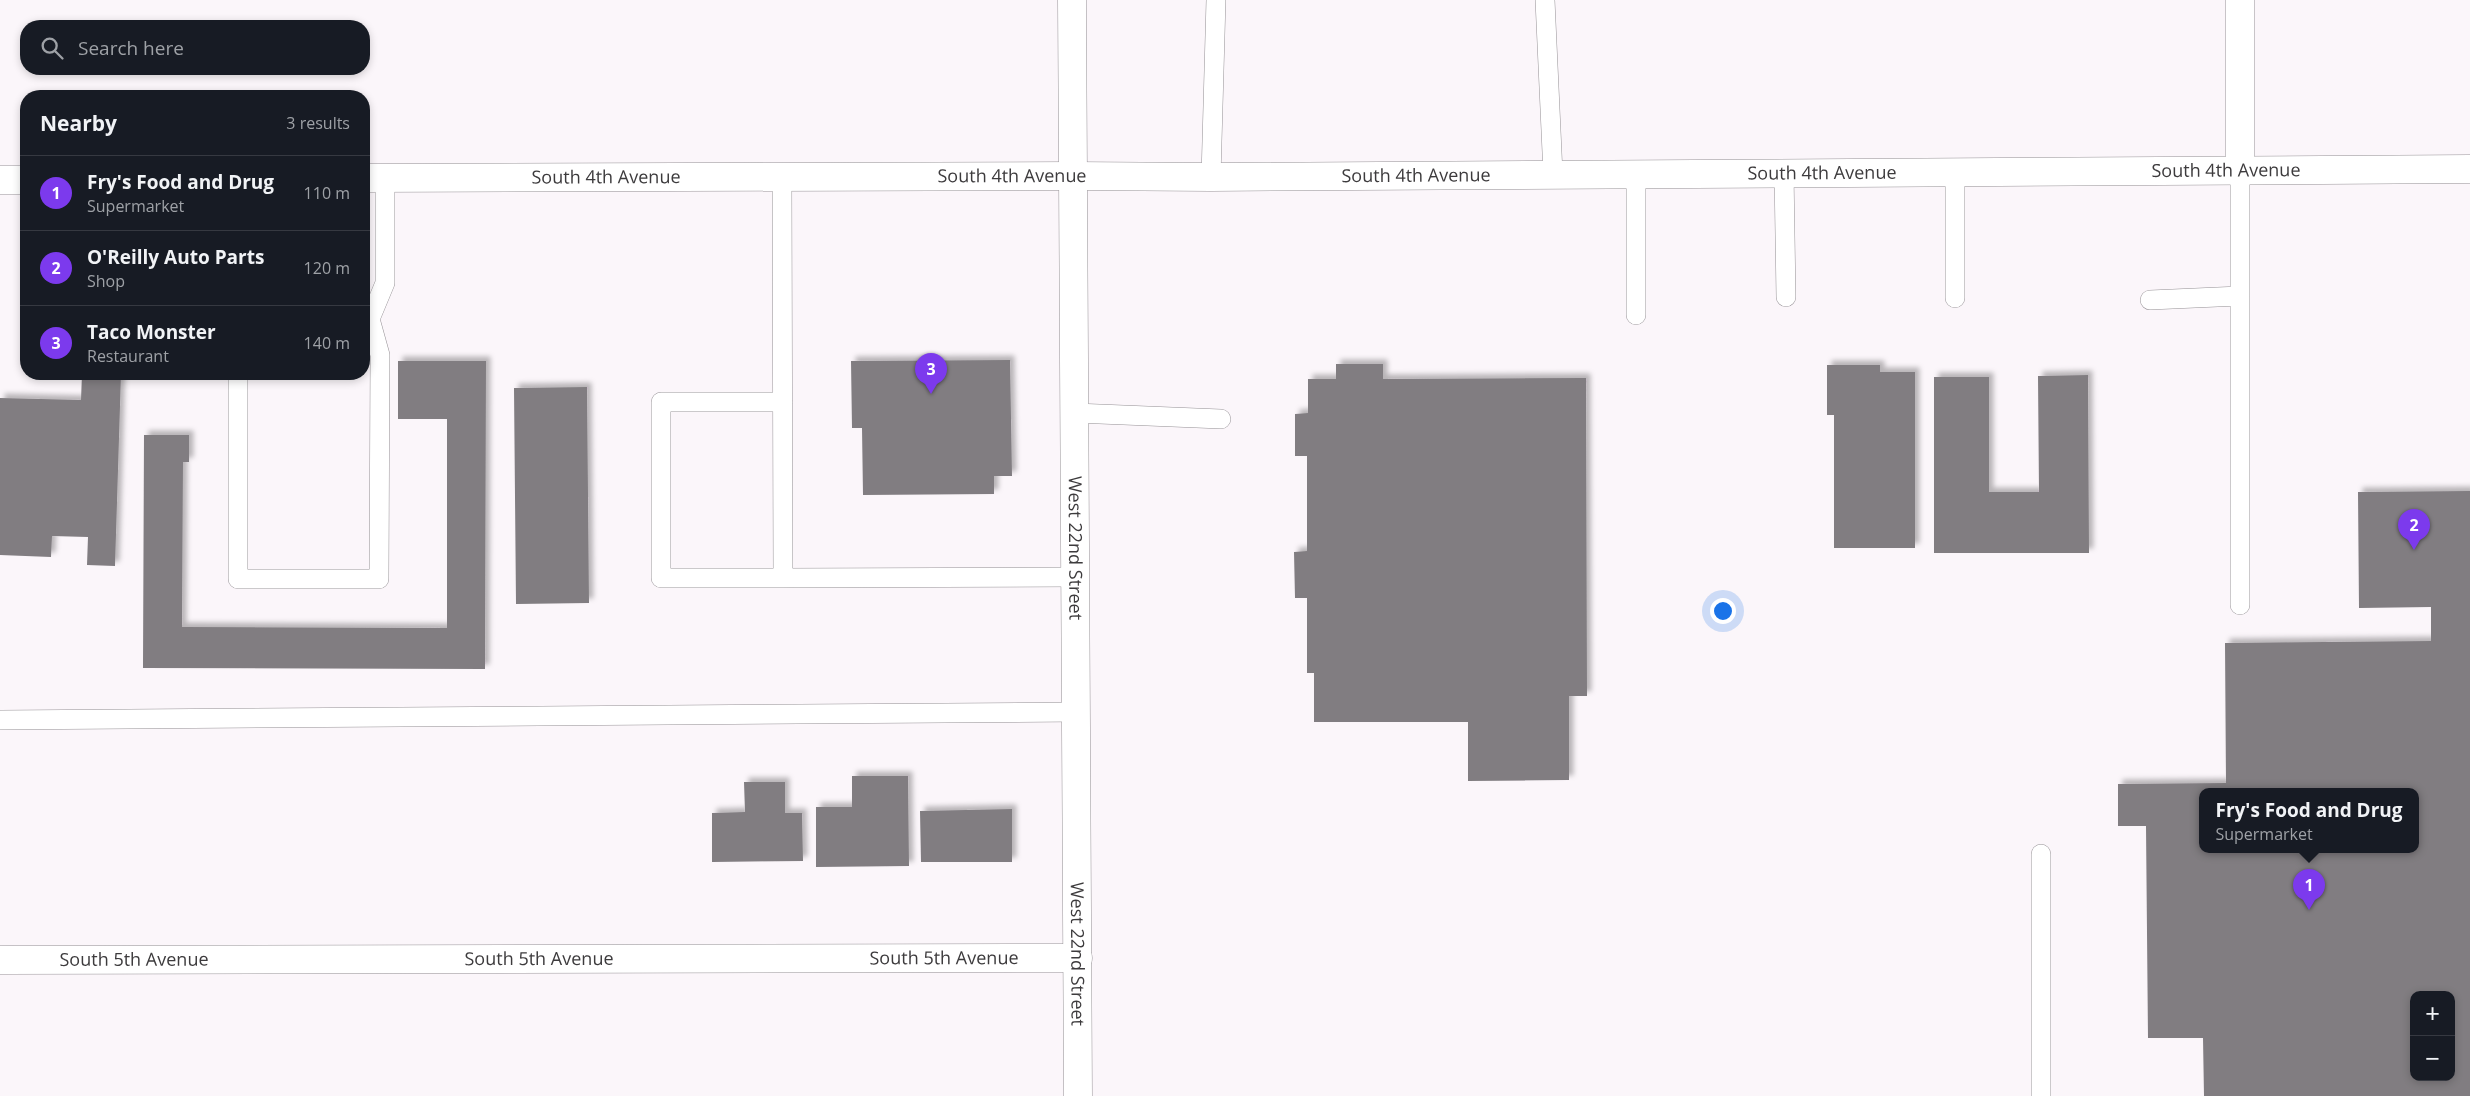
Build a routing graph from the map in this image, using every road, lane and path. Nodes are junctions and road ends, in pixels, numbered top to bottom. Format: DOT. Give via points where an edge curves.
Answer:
graph roads {
  1 [pos="1072,0"];
  2 [pos="1216,0"];
  3 [pos="1546,0"];
  4 [pos="2240,0"];
  5 [pos="2470,169"];
  6 [pos="2240,171"];
  7 [pos="1784,172"];
  8 [pos="1955,172"];
  9 [pos="1636,173"];
  10 [pos="1553,174"];
  11 [pos="1073,176"];
  12 [pos="782,177"];
  13 [pos="1211,177"];
  14 [pos="375,178"];
  15 [pos="0,180"];
  16 [pos="20,180"];
  17 [pos="2240,296"];
  18 [pos="1786,297"];
  19 [pos="1955,298"];
  20 [pos="2150,300"];
  21 [pos="370,313"];
  22 [pos="1636,315"];
  23 [pos="370,327"];
  24 [pos="238,380"];
  25 [pos="783,402"];
  26 [pos="1075,413"];
  27 [pos="1221,418"];
  28 [pos="1076,577"];
  29 [pos="783,578"];
  30 [pos="2240,605"];
  31 [pos="1077,712"];
  32 [pos="0,720"];
  33 [pos="2041,854"];
  34 [pos="1078,958"];
  35 [pos="0,960"];
  36 [pos="1078,1096"];
  37 [pos="2041,1096"];
  1 -- 11 [label="street, West 22nd Street"];
  2 -- 13 [label="lane"];
  3 -- 10 [label="lane"];
  4 -- 6 [label="street"];
  5 -- 6 [label="street, South 4th Avenue"];
  6 -- 8 [label="street, South 4th Avenue"];
  6 -- 17 [label="lane"];
  7 -- 8 [label="street, South 4th Avenue"];
  7 -- 9 [label="street, South 4th Avenue"];
  7 -- 18 [label="lane"];
  8 -- 19 [label="lane"];
  9 -- 10 [label="street, South 4th Avenue"];
  9 -- 22 [label="lane"];
  10 -- 13 [label="street, South 4th Avenue"];
  11 -- 12 [label="street, South 4th Avenue"];
  11 -- 13 [label="street, South 4th Avenue"];
  11 -- 26 [label="street, West 22nd Street"];
  12 -- 14 [label="street, South 4th Avenue"];
  12 -- 25 [label="lane"];
  14 -- 21 [label="lane" via="385,283"];
  15 -- 16 [label="street"];
  17 -- 20 [label="lane"];
  17 -- 30 [label="lane"];
  23 -- 24 [label="lane" via="380,355 379,579 238,579"];
  25 -- 29 [label="lane"];
  25 -- 29 [label="lane" via="661,402 661,451 661,578"];
  26 -- 27 [label="lane"];
  26 -- 28 [label="street, West 22nd Street"];
  28 -- 29 [label="lane"];
  28 -- 31 [label="street, West 22nd Street"];
  31 -- 32 [label="lane"];
  31 -- 34 [label="street, West 22nd Street"];
  33 -- 37 [label="lane"];
  34 -- 35 [label="street, South 5th Avenue"];
  34 -- 36 [label="street, West 22nd Street"];
}
